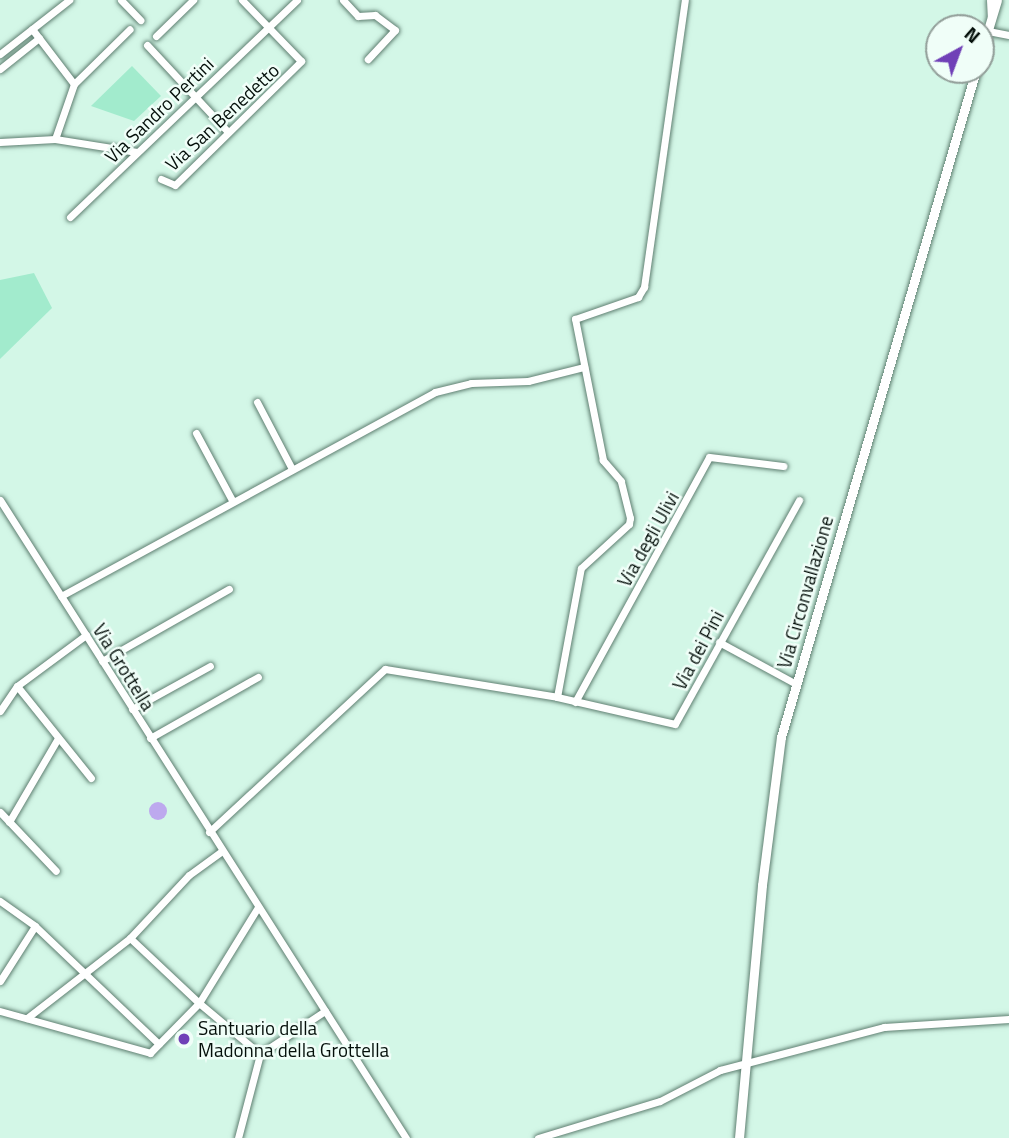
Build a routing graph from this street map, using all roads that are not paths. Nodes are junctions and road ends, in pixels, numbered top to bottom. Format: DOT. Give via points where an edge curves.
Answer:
graph roads {
  1 [pos="53,0"];
  2 [pos="69,0"];
  3 [pos="121,0"];
  4 [pos="193,0"];
  5 [pos="242,0"];
  6 [pos="297,0"];
  7 [pos="343,0"];
  8 [pos="685,0"];
  9 [pos="59,8"];
  10 [pos="141,20"];
  11 [pos="269,27"];
  12 [pos="32,29"];
  13 [pos="130,29"];
  14 [pos="156,36"];
  15 [pos="39,38"];
  16 [pos="146,45"];
  17 [pos="0,54"];
  18 [pos="368,59"];
  19 [pos="0,69"];
  20 [pos="74,84"];
  21 [pos="972,84"];
  22 [pos="194,98"];
  23 [pos="228,132"];
  24 [pos="55,139"];
  25 [pos="0,142"];
  26 [pos="137,152"];
  27 [pos="161,179"];
  28 [pos="71,216"];
  29 [pos="584,367"];
  30 [pos="257,402"];
  31 [pos="196,433"];
  32 [pos="783,466"];
  33 [pos="292,469"];
  34 [pos="0,500"];
  35 [pos="799,500"];
  36 [pos="233,502"];
  37 [pos="229,589"];
  38 [pos="61,596"];
  39 [pos="86,635"];
  40 [pos="719,642"];
  41 [pos="102,661"];
  42 [pos="210,666"];
  43 [pos="258,677"];
  44 [pos="796,684"];
  45 [pos="17,686"];
  46 [pos="557,697"];
  47 [pos="575,702"];
  48 [pos="132,709"];
  49 [pos="0,711"];
  50 [pos="58,738"];
  51 [pos="150,738"];
  52 [pos="91,778"];
  53 [pos="0,812"];
  54 [pos="9,822"];
  55 [pos="209,832"];
  56 [pos="222,852"];
  57 [pos="56,871"];
  58 [pos="0,901"];
  59 [pos="258,907"];
  60 [pos="35,926"];
  61 [pos="130,938"];
  62 [pos="85,972"];
  63 [pos="0,981"];
  64 [pos="199,1003"];
  65 [pos="0,1011"];
  66 [pos="325,1011"];
  67 [pos="27,1018"];
  68 [pos="1009,1018"];
  69 [pos="159,1044"];
  70 [pos="260,1054"];
  71 [pos="746,1063"];
  72 [pos="238,1138"];
  73 [pos="406,1138"];
  74 [pos="538,1138"];
  75 [pos="738,1138"];
  1 -- 9 [label="street"];
  2 -- 9 [label="street"];
  3 -- 10 [label="street"];
  4 -- 14 [label="street"];
  5 -- 11 [label="street"];
  6 -- 11 [label="street, Via Sandro Pertini"];
  7 -- 18 [label="street" via="358,16 374,15 395,30"];
  8 -- 29 [label="street" via="644,287 638,297 576,315"];
  9 -- 12 [label="street"];
  11 -- 22 [label="street, Via Sandro Pertini"];
  11 -- 23 [label="street, Via San Benedetto" via="301,61"];
  12 -- 15 [label="street"];
  12 -- 17 [label="street"];
  13 -- 20 [label="street"];
  15 -- 19 [label="street"];
  15 -- 20 [label="street"];
  16 -- 22 [label="street"];
  20 -- 24 [label="street"];
  21 -- 44 [label="main road, Via Circonvallazione"];
  22 -- 23 [label="street"];
  22 -- 26 [label="street, Via Sandro Pertini"];
  23 -- 27 [label="street, Via San Benedetto" via="175,185"];
  24 -- 25 [label="street"];
  24 -- 26 [label="street"];
  26 -- 28 [label="street, Via Sandro Pertini"];
  29 -- 33 [label="street" via="528,381 471,383 435,393"];
  29 -- 46 [label="street" via="603,460 621,481 629,524 581,568"];
  30 -- 33 [label="street"];
  31 -- 36 [label="street"];
  32 -- 47 [label="street, Via degli Ulivi" via="707,459 703,474"];
  33 -- 36 [label="street"];
  34 -- 38 [label="street, Via Grottella"];
  35 -- 40 [label="street, Via dei Pini"];
  36 -- 38 [label="street"];
  37 -- 41 [label="street"];
  38 -- 39 [label="street, Via Grottella"];
  39 -- 41 [label="street, Via Grottella"];
  39 -- 45 [label="street"];
  40 -- 44 [label="street"];
  40 -- 47 [label="street, Via dei Pini" via="675,724"];
  41 -- 48 [label="street, Via Grottella"];
  42 -- 48 [label="street"];
  43 -- 51 [label="street"];
  44 -- 71 [label="main road, Via Circonvallazione" via="781,737 771,808"];
  45 -- 49 [label="street"];
  45 -- 50 [label="street"];
  46 -- 47 [label="street"];
  46 -- 55 [label="street" via="384,669"];
  48 -- 51 [label="street, Via Grottella"];
  50 -- 52 [label="street"];
  50 -- 54 [label="street"];
  51 -- 55 [label="street, Via Grottella"];
  53 -- 54 [label="street"];
  54 -- 57 [label="street"];
  55 -- 56 [label="street, Via Grottella"];
  56 -- 59 [label="street, Via Grottella"];
  56 -- 61 [label="street" via="189,875"];
  58 -- 60 [label="street"];
  59 -- 64 [label="street"];
  59 -- 66 [label="street, Via Grottella"];
  60 -- 62 [label="street"];
  60 -- 63 [label="street"];
  61 -- 62 [label="street"];
  61 -- 64 [label="street"];
  62 -- 67 [label="street"];
  62 -- 69 [label="street"];
  64 -- 69 [label="street"];
  64 -- 70 [label="street"];
  65 -- 67 [label="street"];
  66 -- 70 [label="street"];
  66 -- 73 [label="street, Via Grottella"];
  67 -- 69 [label="street" via="150,1053"];
  68 -- 71 [label="street" via="884,1027"];
  70 -- 72 [label="street"];
  71 -- 74 [label="street" via="720,1070 660,1101"];
  71 -- 75 [label="main road, Via Circonvallazione"];
}
